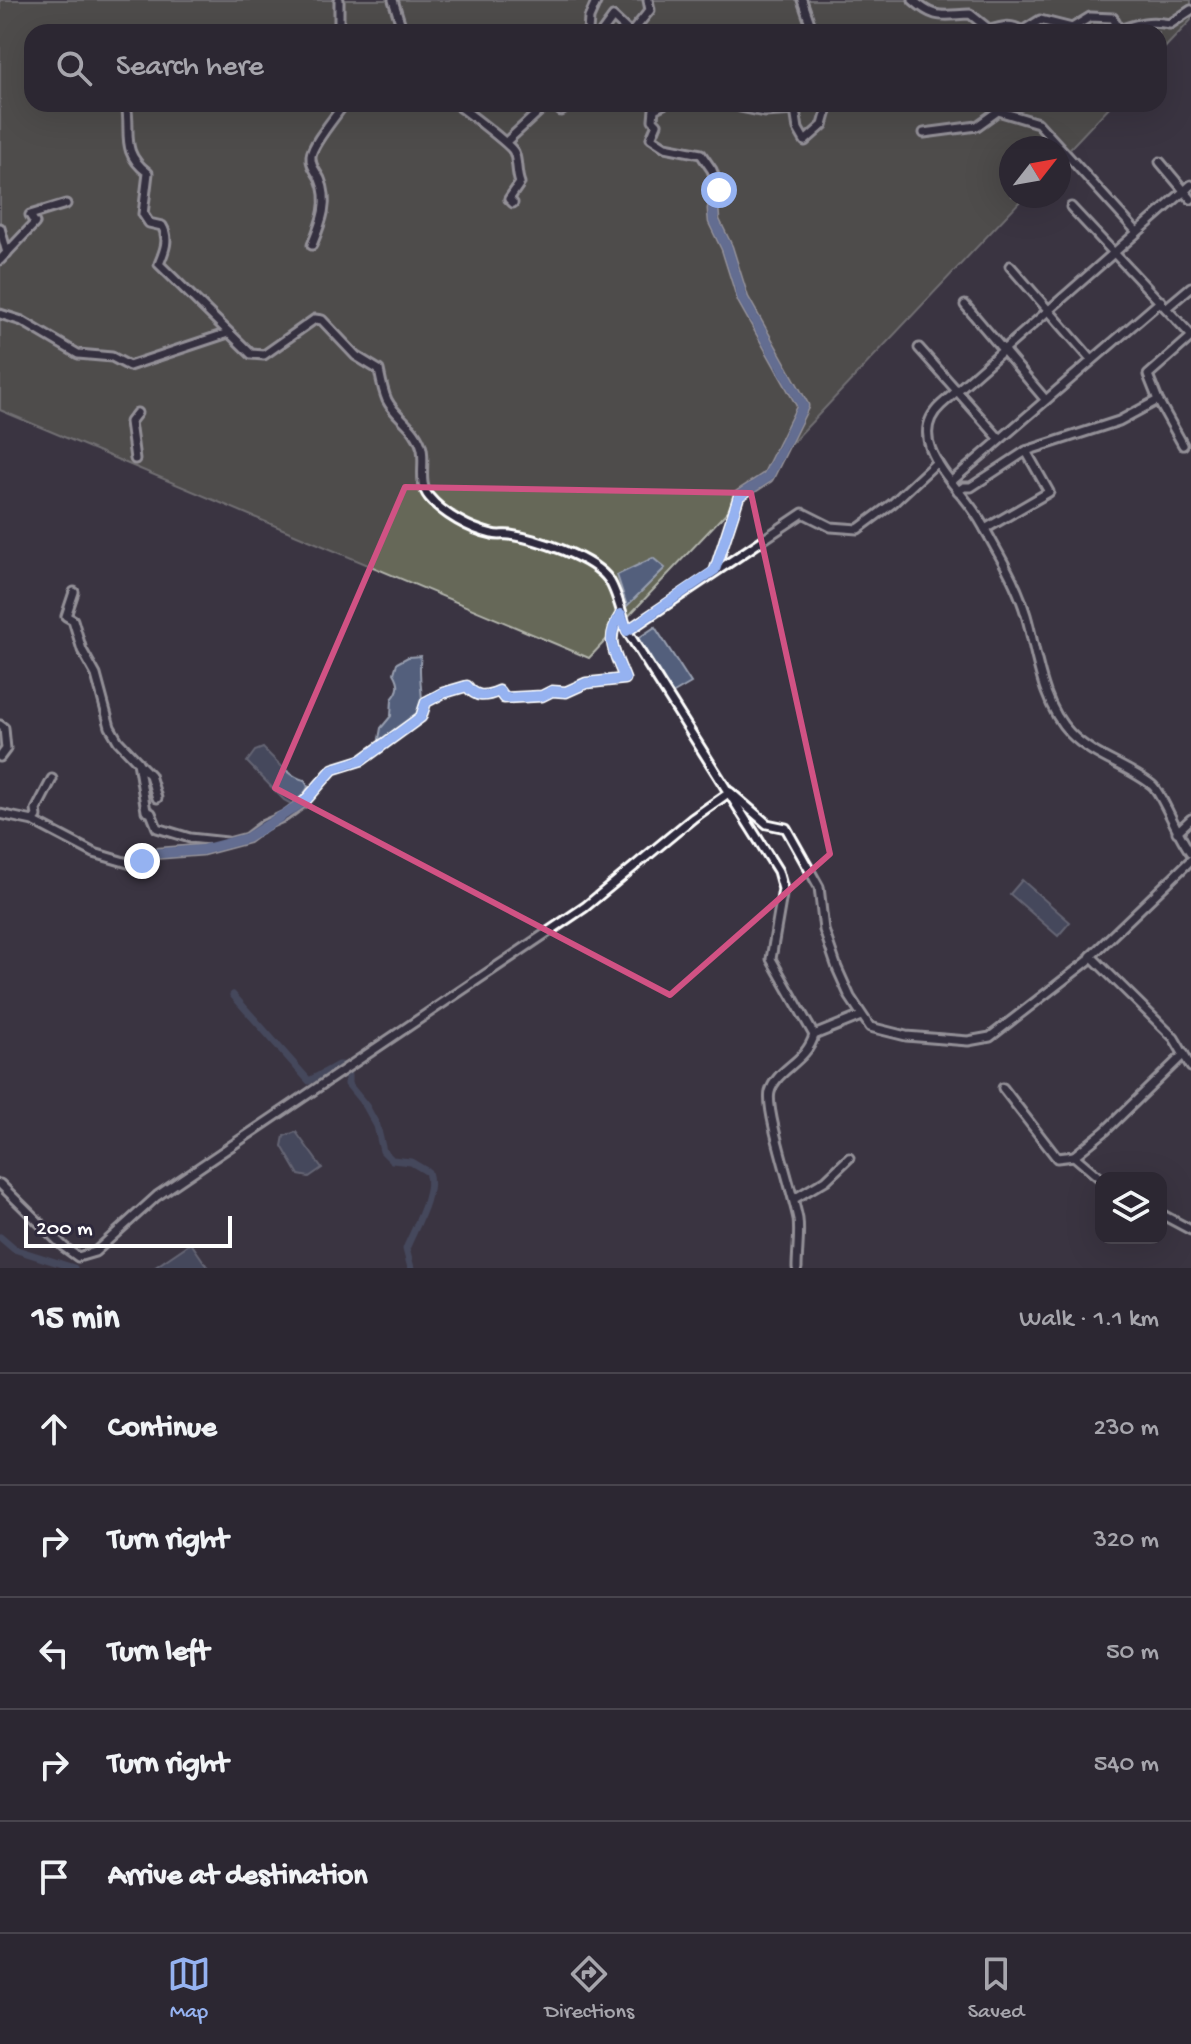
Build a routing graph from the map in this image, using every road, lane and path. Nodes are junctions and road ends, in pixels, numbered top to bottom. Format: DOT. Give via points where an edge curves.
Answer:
graph roads {
  1 [pos="339,0"];
  2 [pos="393,0"];
  3 [pos="597,0"];
  4 [pos="648,0"];
  5 [pos="802,0"];
  6 [pos="913,0"];
  7 [pos="1191,10"];
  8 [pos="339,24"];
  9 [pos="400,24"];
  10 [pos="589,24"];
  11 [pos="638,24"];
  12 [pos="810,24"];
  13 [pos="982,24"];
  14 [pos="1033,24"];
  15 [pos="1056,24"];
  16 [pos="1079,24"];
  17 [pos="1116,24"];
  18 [pos="1141,24"];
  19 [pos="127,112"];
  20 [pos="339,112"];
  21 [pos="467,112"];
  22 [pos="538,112"];
  23 [pos="654,112"];
  24 [pos="795,112"];
  25 [pos="827,112"];
  26 [pos="997,112"];
  27 [pos="1001,112"];
  28 [pos="924,133"];
  29 [pos="506,142"];
  30 [pos="1160,162"];
  31 [pos="1191,185"];
  32 [pos="1184,191"];
  33 [pos="1191,199"];
  34 [pos="513,203"];
  35 [pos="66,204"];
  36 [pos="1071,207"];
  37 [pos="0,228"];
  38 [pos="1137,232"];
  39 [pos="312,245"];
  40 [pos="1115,252"];
  41 [pos="7,253"];
  42 [pos="0,260"];
  43 [pos="1010,266"];
  44 [pos="1191,287"];
  45 [pos="965,305"];
  46 [pos="1163,305"];
  47 [pos="1050,310"];
  48 [pos="0,314"];
  49 [pos="228,333"];
  50 [pos="1191,336"];
  51 [pos="919,348"];
  52 [pos="1004,350"];
  53 [pos="1090,358"];
  54 [pos="957,391"];
  55 [pos="1044,398"];
  56 [pos="1158,400"];
  57 [pos="137,413"];
  58 [pos="997,436"];
  59 [pos="1183,445"];
  60 [pos="1026,451"];
  61 [pos="135,459"];
  62 [pos="937,462"];
  63 [pos="952,481"];
  64 [pos="958,491"];
  65 [pos="985,529"];
  66 [pos="715,570"];
  67 [pos="74,592"];
  68 [pos="621,614"];
  69 [pos="627,631"];
  70 [pos="0,725"];
  71 [pos="0,757"];
  72 [pos="138,763"];
  73 [pos="52,779"];
  74 [pos="730,792"];
  75 [pos="157,798"];
  76 [pos="0,814"];
  77 [pos="1191,819"];
  78 [pos="33,821"];
  79 [pos="1177,832"];
  80 [pos="233,842"];
  81 [pos="1191,853"];
  82 [pos="1191,860"];
  83 [pos="1091,956"];
  84 [pos="861,1016"];
  85 [pos="814,1035"];
  86 [pos="1184,1054"];
  87 [pos="1191,1067"];
  88 [pos="1003,1088"];
  89 [pos="1074,1156"];
  90 [pos="849,1158"];
  91 [pos="1095,1174"];
  92 [pos="0,1184"];
  93 [pos="794,1199"];
  94 [pos="1167,1217"];
  95 [pos="1191,1230"];
  96 [pos="797,1268"];
  1 -- 8 [label="street"];
  2 -- 9 [label="street"];
  3 -- 10 [label="street"];
  4 -- 11 [label="street" via="650,10"];
  5 -- 12 [label="street"];
  6 -- 13 [label="street" via="927,13 970,14"];
  7 -- 18 [label="street" via="1170,24"];
  14 -- 15 [label="street"];
  16 -- 17 [label="street" via="1090,17 1113,18"];
  19 -- 49 [label="street" via="130,154 148,173 143,214 165,232 159,264"];
  20 -- 39 [label="street" via="310,154 325,201"];
  21 -- 29 [label="street"];
  22 -- 29 [label="street"];
  23 -- 66 [label="street" via="657,124 651,138 665,147 701,154 712,170 719,190 714,221 743,299 803,406 768,477 739,496"];
  24 -- 25 [label="street" via="805,141 823,125"];
  26 -- 28 [label="street" via="977,126"];
  27 -- 38 [label="street" via="1038,123"];
  29 -- 34 [label="street" via="515,153 520,183 509,199"];
  30 -- 32 [label="street"];
  31 -- 32 [label="street"];
  32 -- 33 [label="street"];
  32 -- 38 [label="street"];
  35 -- 41 [label="street" via="30,215 35,223"];
  36 -- 40 [label="street"];
  37 -- 41 [label="street"];
  38 -- 40 [label="street"];
  40 -- 46 [label="street"];
  40 -- 47 [label="street"];
  41 -- 42 [label="street"];
  43 -- 47 [label="street"];
  44 -- 46 [label="street"];
  45 -- 52 [label="street"];
  46 -- 50 [label="street"];
  46 -- 63 [label="street"];
  47 -- 52 [label="street"];
  47 -- 53 [label="street"];
  48 -- 49 [label="street" via="78,354 112,357 129,366"];
  49 -- 68 [label="street" via="251,354 264,355 315,319 322,320 356,356 379,370 387,401 414,431 422,450 422,478 430,498 448,514 493,535 509,535 589,561 607,577"];
  50 -- 56 [label="street" via="1148,375"];
  51 -- 54 [label="street"];
  52 -- 54 [label="street"];
  52 -- 55 [label="street"];
  54 -- 58 [label="street"];
  54 -- 62 [label="street" via="931,414 926,430"];
  56 -- 59 [label="street"];
  56 -- 60 [label="street" via="1119,421"];
  57 -- 61 [label="street" via="130,422"];
  60 -- 64 [label="street"];
  60 -- 65 [label="street" via="1049,492"];
  62 -- 63 [label="street"];
  62 -- 66 [label="street" via="858,529 831,527 803,513"];
  63 -- 64 [label="street"];
  64 -- 65 [label="street"];
  65 -- 79 [label="street" via="1013,578 1058,716 1095,753 1154,786"];
  66 -- 69 [label="street"];
  67 -- 72 [label="street" via="66,616 73,620 96,675 110,727"];
  68 -- 69 [label="street"];
  68 -- 80 [label="street" via="610,640 625,679 532,697 504,698 499,691 479,696 467,686 443,693 426,702 421,717 362,760 333,769 285,816"];
  69 -- 74 [label="street"];
  70 -- 71 [label="street" via="6,749"];
  72 -- 75 [label="street" via="150,775"];
  72 -- 80 [label="street" via="146,811 157,828"];
  73 -- 78 [label="street"];
  74 -- 84 [label="street" via="767,824 786,828 819,887 824,930"];
  74 -- 85 [label="street" via="778,871 783,889 771,959"];
  74 -- 92 [label="street" via="585,907 157,1196 95,1252 78,1257 64,1247"];
  76 -- 78 [label="street"];
  77 -- 79 [label="street"];
  78 -- 80 [label="street" via="94,853 138,866 149,854"];
  79 -- 81 [label="street"];
  82 -- 83 [label="street"];
  83 -- 84 [label="street" via="990,1037 968,1041 906,1036 870,1027"];
  83 -- 86 [label="street"];
  84 -- 85 [label="street"];
  85 -- 93 [label="street" via="811,1048 770,1092"];
  86 -- 87 [label="street"];
  86 -- 89 [label="street"];
  88 -- 89 [label="street" via="1057,1158"];
  89 -- 91 [label="street"];
  90 -- 93 [label="street"];
  93 -- 96 [label="street"];
  94 -- 95 [label="street"];
}
